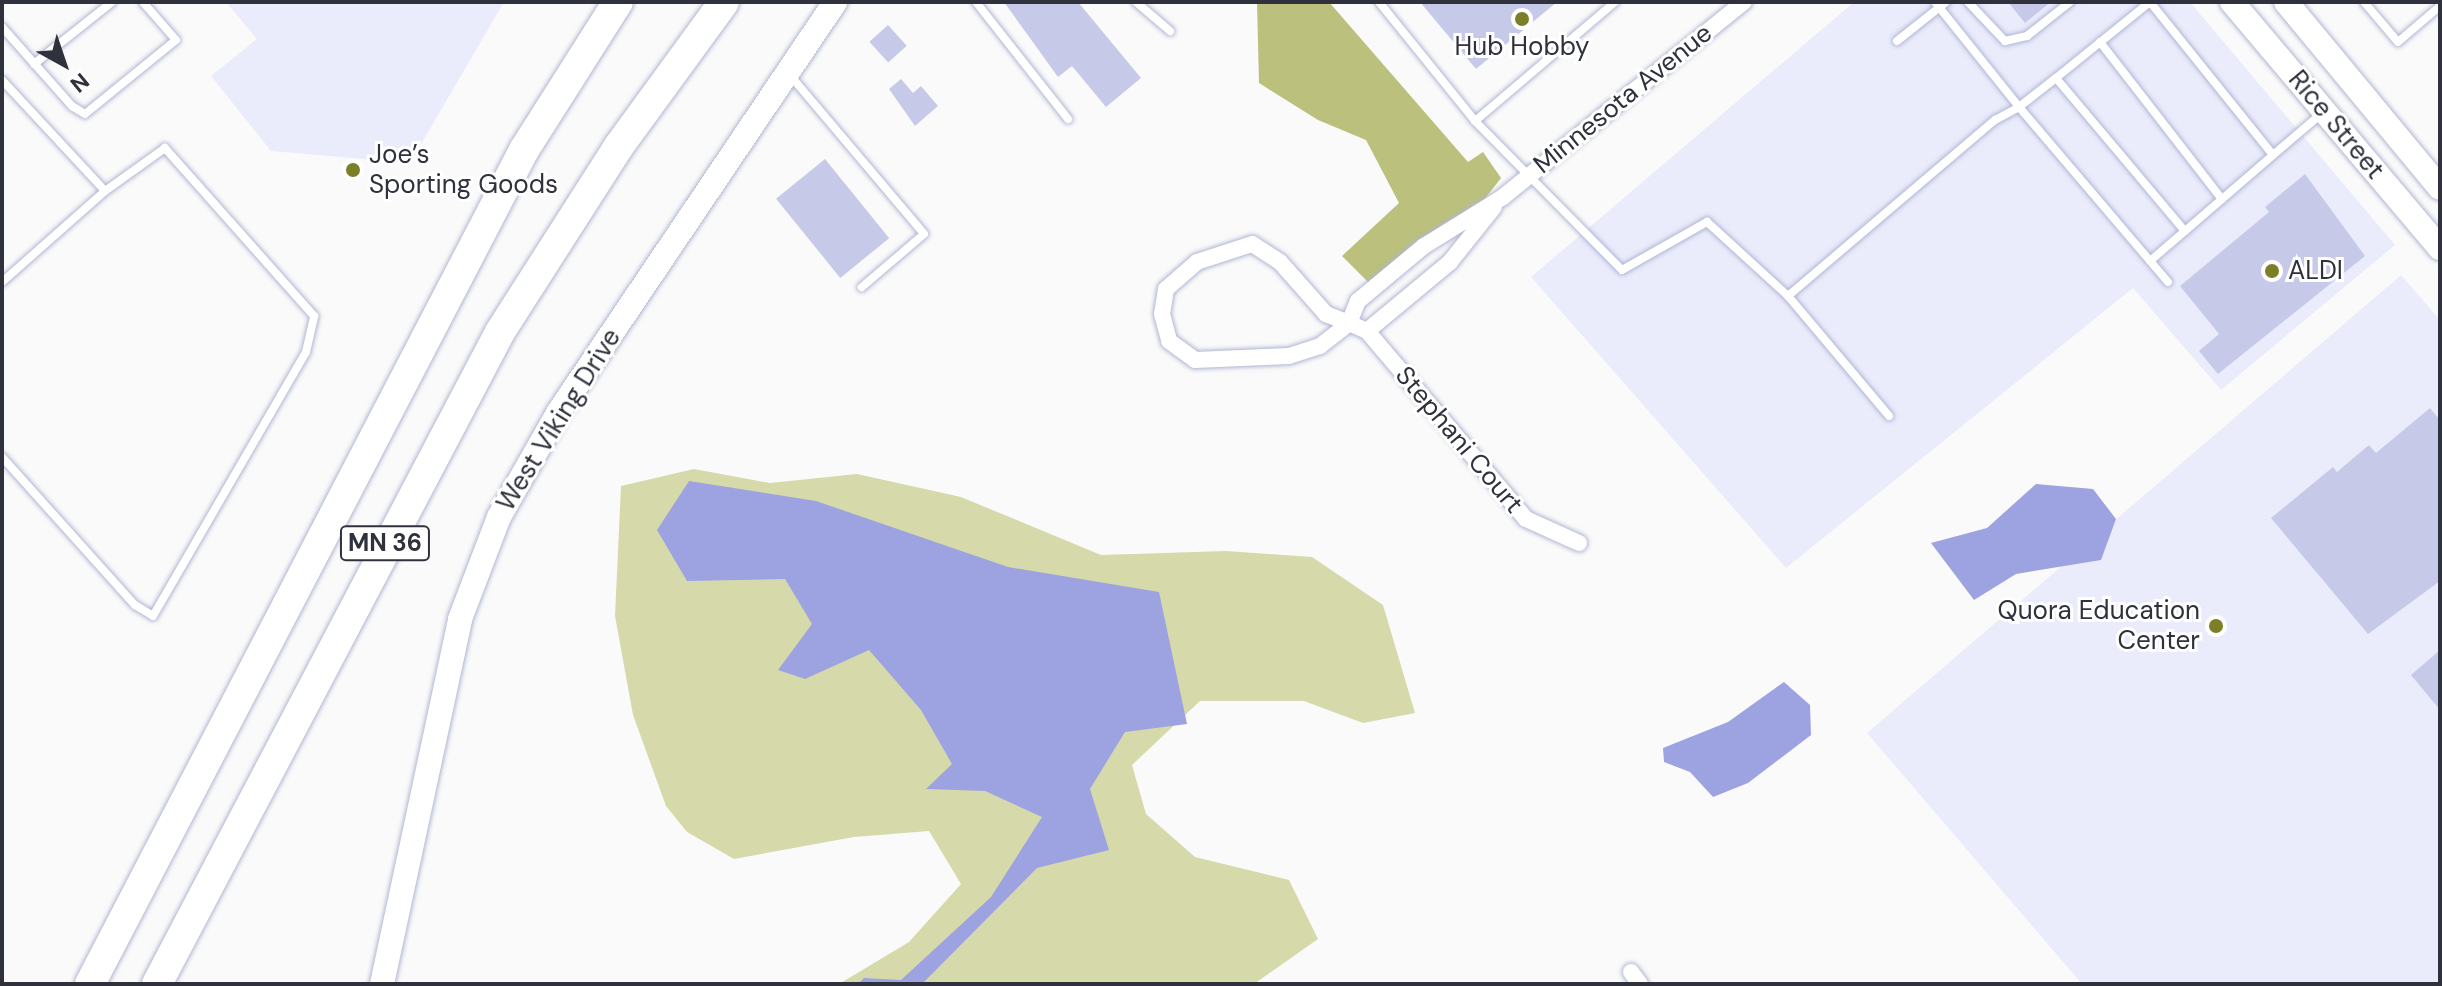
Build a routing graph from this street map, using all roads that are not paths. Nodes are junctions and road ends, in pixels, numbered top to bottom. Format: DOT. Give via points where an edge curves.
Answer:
graph roads {
  1 [pos="112,2"];
  2 [pos="143,2"];
  3 [pos="618,2"];
  4 [pos="641,2"];
  5 [pos="724,2"];
  6 [pos="744,2"];
  7 [pos="835,2"];
  8 [pos="976,2"];
  9 [pos="1136,2"];
  10 [pos="1379,2"];
  11 [pos="1615,2"];
  12 [pos="1744,2"];
  13 [pos="1968,2"];
  14 [pos="2070,2"];
  15 [pos="2232,2"];
  16 [pos="2286,2"];
  17 [pos="2364,2"];
  18 [pos="1940,4"];
  19 [pos="2440,6"];
  20 [pos="2,27"];
  21 [pos="1170,31"];
  22 [pos="1897,41"];
  23 [pos="2100,42"];
  24 [pos="34,64"];
  25 [pos="786,70"];
  26 [pos="2056,78"];
  27 [pos="2,80"];
  28 [pos="2019,107"];
  29 [pos="2325,111"];
  30 [pos="640,118"];
  31 [pos="1068,119"];
  32 [pos="1475,121"];
  33 [pos="2273,155"];
  34 [pos="1531,173"];
  35 [pos="2440,188"];
  36 [pos="105,191"];
  37 [pos="1503,197"];
  38 [pos="2222,199"];
  39 [pos="2185,231"];
  40 [pos="2440,248"];
  41 [pos="2150,261"];
  42 [pos="2,282"];
  43 [pos="2168,282"];
  44 [pos="862,287"];
  45 [pos="1788,296"];
  46 [pos="1349,323"];
  47 [pos="1367,331"];
  48 [pos="421,356"];
  49 [pos="1889,416"];
  50 [pos="2,457"];
  51 [pos="1579,543"];
  52 [pos="90,984"];
  53 [pos="157,984"];
  54 [pos="382,984"];
  1 -- 24 [label="lane"];
  2 -- 24 [label="lane" via="176,40 85,114"];
  3 -- 48 [label="highway" via="524,150"];
  4 -- 48 [label="highway, MN 36" via="514,193"];
  5 -- 30 [label="highway, MN 36"];
  6 -- 30 [label="highway"];
  7 -- 25 [label="street, West Viking Drive"];
  8 -- 31 [label="lane"];
  9 -- 21 [label="lane"];
  10 -- 32 [label="lane"];
  11 -- 32 [label="lane"];
  12 -- 34 [label="street, Minnesota Avenue"];
  13 -- 14 [label="lane" via="2005,41 2027,36"];
  15 -- 29 [label="street, Rice Street"];
  16 -- 35 [label="street, Rice Street"];
  17 -- 19 [label="lane" via="2398,42"];
  18 -- 22 [label="lane"];
  18 -- 28 [label="lane"];
  20 -- 24 [label="lane"];
  23 -- 26 [label="lane"];
  23 -- 33 [label="lane" via="2150,2"];
  23 -- 38 [label="lane"];
  25 -- 44 [label="lane" via="924,234"];
  25 -- 54 [label="street, West Viking Drive" via="558,413 499,517 460,619"];
  26 -- 28 [label="lane"];
  26 -- 39 [label="lane"];
  27 -- 36 [label="lane"];
  28 -- 41 [label="lane"];
  28 -- 45 [label="lane" via="1995,120"];
  29 -- 33 [label="lane"];
  29 -- 40 [label="street, Rice Street"];
  30 -- 53 [label="highway, MN 36" via="558,238 446,428"];
  32 -- 34 [label="lane"];
  33 -- 38 [label="lane"];
  34 -- 37 [label="street, Minnesota Avenue"];
  34 -- 45 [label="lane" via="1622,270 1707,222"];
  36 -- 42 [label="lane"];
  36 -- 50 [label="lane" via="165,148 314,316 306,352 153,616 135,605"];
  37 -- 46 [label="street, Minnesota Avenue" via="1424,246 1358,301"];
  37 -- 47 [label="street, Minnesota Avenue" via="1450,262"];
  38 -- 39 [label="lane"];
  39 -- 41 [label="lane"];
  41 -- 43 [label="lane"];
  45 -- 49 [label="lane"];
  46 -- 46 [label="street, Minnesota Avenue" via="1326,314 1280,262 1252,244 1197,262 1166,289 1162,314 1169,341 1195,360 1289,356 1320,346"];
  46 -- 47 [label="street, Stephani Court"];
  47 -- 51 [label="street, Stephani Court" via="1526,519"];
  48 -- 52 [label="highway, MN 36"];
}
